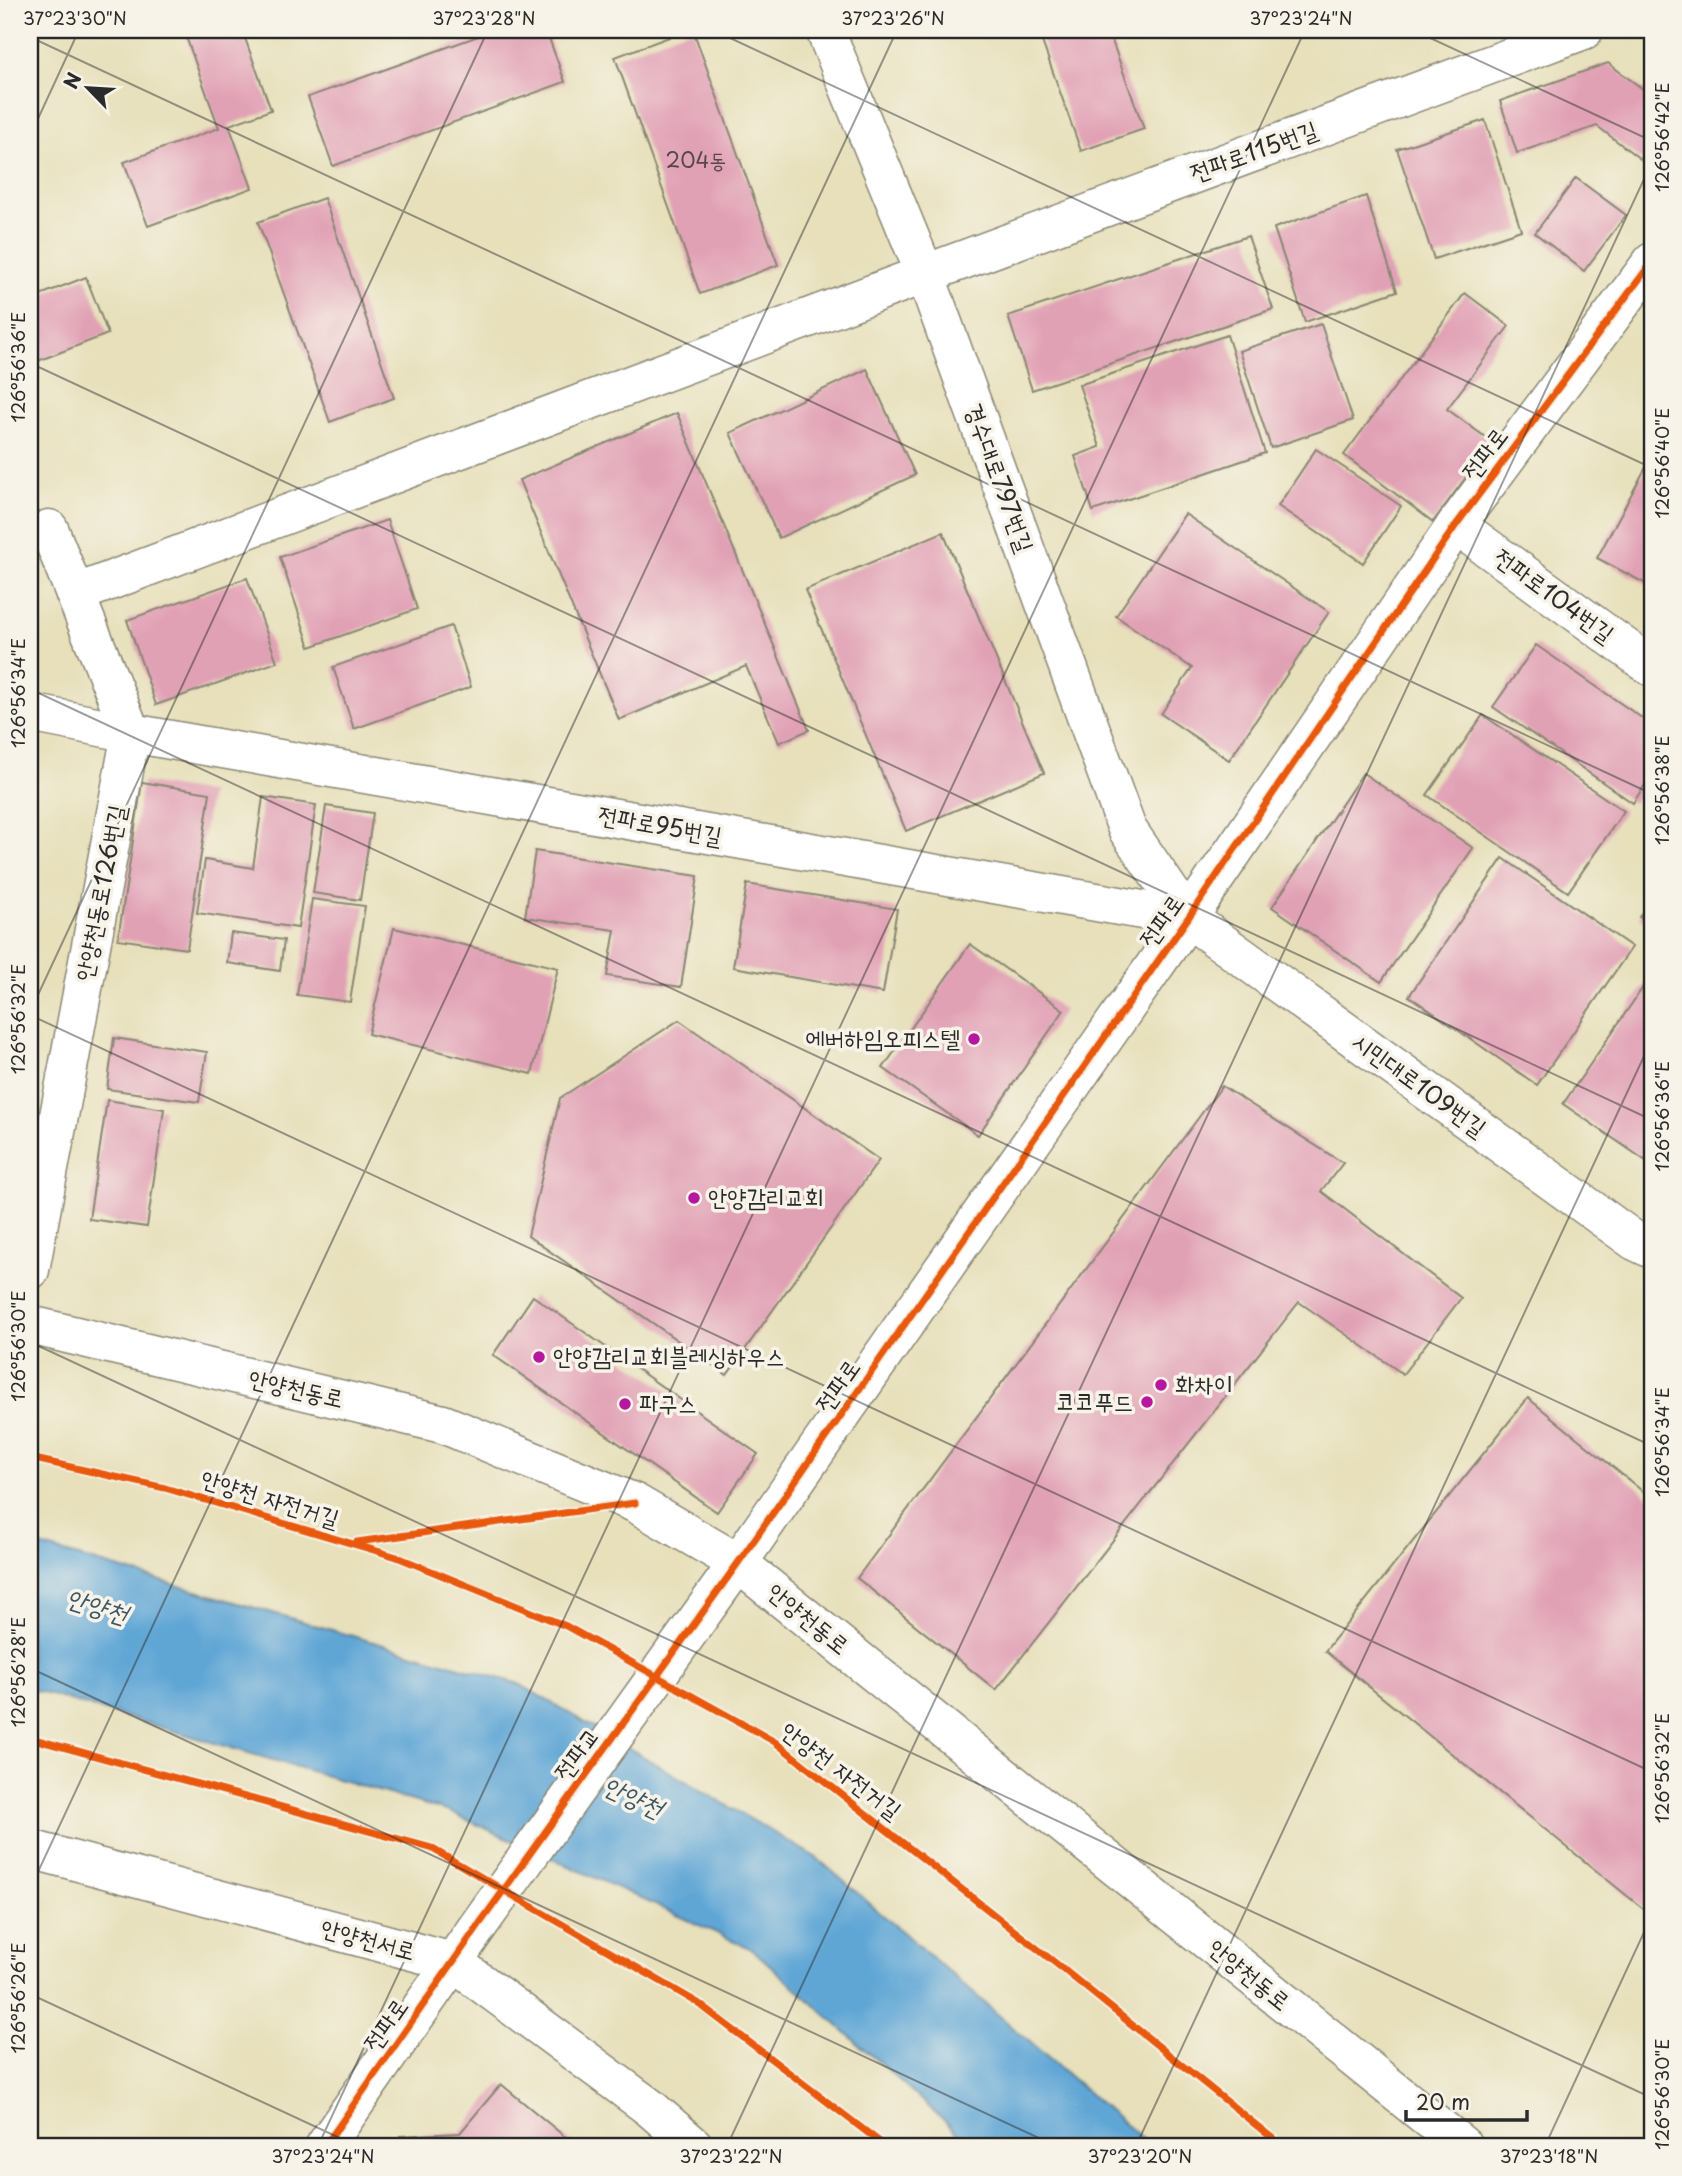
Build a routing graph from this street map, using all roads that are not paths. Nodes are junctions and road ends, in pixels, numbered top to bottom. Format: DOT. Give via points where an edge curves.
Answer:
graph roads {
  1 [pos="825,30"];
  2 [pos="1584,30"];
  3 [pos="1652,262"];
  4 [pos="925,274"];
  5 [pos="1456,526"];
  6 [pos="50,529"];
  7 [pos="75,594"];
  8 [pos="1652,667"];
  9 [pos="30,713"];
  10 [pos="131,733"];
  11 [pos="1188,918"];
  12 [pos="1652,1249"];
  13 [pos="30,1270"];
  14 [pos="30,1325"];
  15 [pos="738,1563"];
  16 [pos="708,1605"];
  17 [pos="30,1849"];
  18 [pos="478,1926"];
  19 [pos="453,1962"];
  20 [pos="325,2146"];
  21 [pos="694,2146"];
  22 [pos="1463,2146"];
  1 -- 4 [label="street, 경수대로797번길"];
  2 -- 4 [label="street, 전파로115번길"];
  3 -- 5 [label="street, 전파로"];
  4 -- 7 [label="street, 전파로115번길"];
  4 -- 11 [label="street, 경수대로797번길" via="1127,829"];
  5 -- 8 [label="street, 전파로104번길"];
  5 -- 11 [label="street, 전파로"];
  6 -- 7 [label="street"];
  7 -- 10 [label="street"];
  9 -- 10 [label="street, 전파로95번길"];
  10 -- 11 [label="street, 전파로95번길"];
  10 -- 13 [label="street, 안양천동로126번길"];
  11 -- 12 [label="street, 시민대로109번길"];
  11 -- 15 [label="street, 전파로"];
  14 -- 15 [label="street, 안양천동로" via="443,1424 635,1503"];
  15 -- 16 [label="street, 전파로"];
  15 -- 22 [label="street, 안양천동로"];
  16 -- 18 [label="street, 전파교"];
  17 -- 19 [label="street, 안양천서로"];
  18 -- 19 [label="street, 전파로"];
  19 -- 20 [label="street, 전파로"];
  19 -- 21 [label="street, 안양천서로" via="649,2107"];
}
